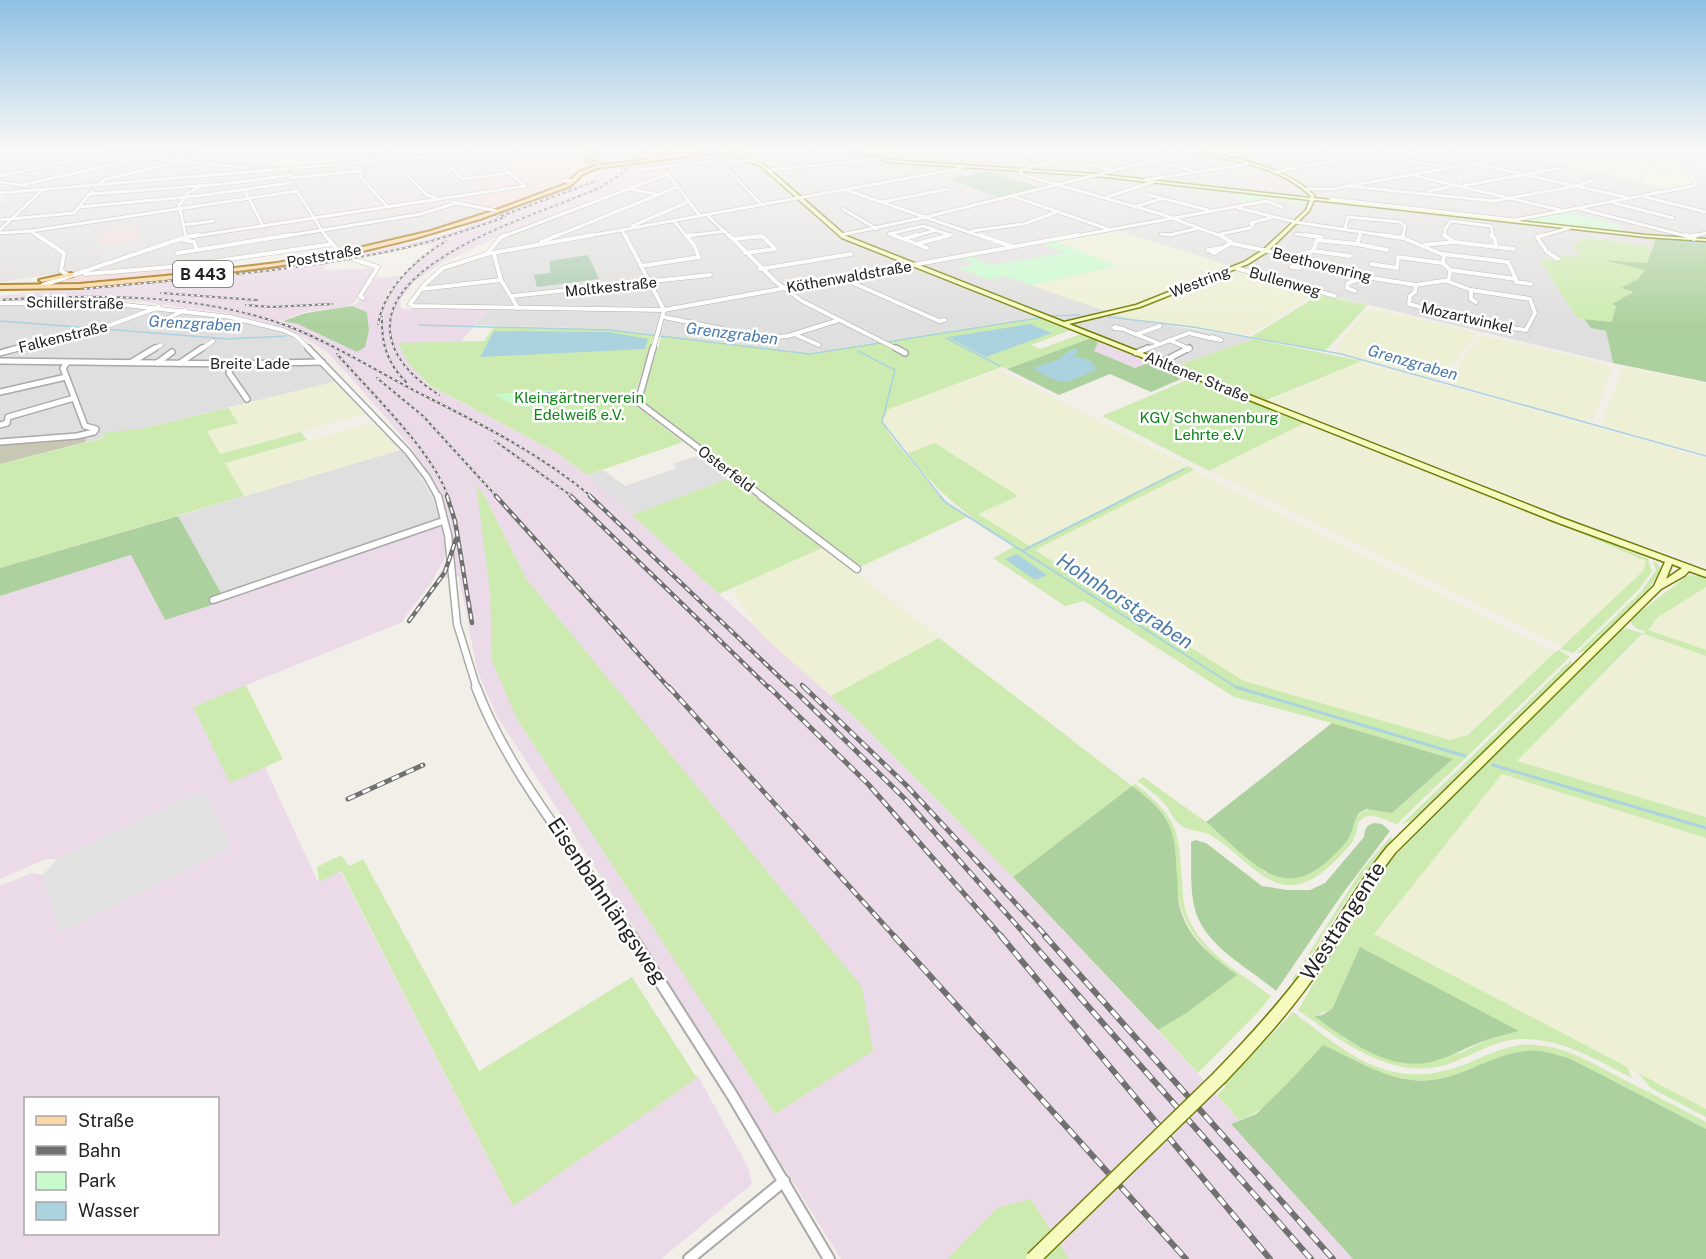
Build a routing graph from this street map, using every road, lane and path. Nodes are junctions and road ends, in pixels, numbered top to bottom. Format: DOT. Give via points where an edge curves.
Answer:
graph roads {
  1 [pos="24,208"];
  2 [pos="79,208"];
  3 [pos="110,208"];
  4 [pos="188,208"];
  5 [pos="255,208"];
  6 [pos="309,208"];
  7 [pos="383,208"];
  8 [pos="442,208"];
  9 [pos="480,208"];
  10 [pos="506,208"];
  11 [pos="578,208"];
  12 [pos="625,208"];
  13 [pos="674,208"];
  14 [pos="693,208"];
  15 [pos="747,208"];
  16 [pos="811,208"];
  17 [pos="843,208"];
  18 [pos="899,208"];
  19 [pos="964,208"];
  20 [pos="1050,208"];
  21 [pos="1137,208"];
  22 [pos="1198,208"];
  23 [pos="1229,208"];
  24 [pos="1236,208"];
  25 [pos="1309,208"];
  26 [pos="1393,208"];
  27 [pos="1404,208"];
  28 [pos="1550,208"];
  29 [pos="1578,208"];
  30 [pos="1633,208"];
  31 [pos="1691,208"];
  32 [pos="1702,208"];
  33 [pos="180,209"];
  34 [pos="1696,209"];
  35 [pos="497,211"];
  36 [pos="1060,211"];
  37 [pos="1210,211"];
  38 [pos="1563,211"];
  39 [pos="74,212"];
  40 [pos="1706,212"];
  41 [pos="707,215"];
  42 [pos="700,216"];
  43 [pos="926,217"];
  44 [pos="1273,217"];
  45 [pos="13,218"];
  46 [pos="316,218"];
  47 [pos="1173,218"];
  48 [pos="1673,218"];
  49 [pos="0,219"];
  50 [pos="214,221"];
  51 [pos="674,221"];
  52 [pos="1515,221"];
  53 [pos="1295,222"];
  54 [pos="183,225"];
  55 [pos="263,226"];
  56 [pos="876,228"];
  57 [pos="1202,228"];
  58 [pos="1345,228"];
  59 [pos="1569,228"];
  60 [pos="323,229"];
  61 [pos="1108,229"];
  62 [pos="622,230"];
  63 [pos="936,230"];
  64 [pos="0,231"];
  65 [pos="31,231"];
  66 [pos="726,231"];
  67 [pos="969,232"];
  68 [pos="1361,232"];
  69 [pos="1706,233"];
  70 [pos="889,234"];
  71 [pos="1161,234"];
  72 [pos="1221,234"];
  73 [pos="1296,234"];
  74 [pos="841,235"];
  75 [pos="686,236"];
  76 [pos="185,238"];
  77 [pos="1403,238"];
  78 [pos="1693,238"];
  79 [pos="733,239"];
  80 [pos="902,239"];
  81 [pos="1323,239"];
  82 [pos="1706,240"];
  83 [pos="1454,242"];
  84 [pos="1231,243"];
  85 [pos="333,244"];
  86 [pos="916,244"];
  87 [pos="1357,244"];
  88 [pos="1423,245"];
  89 [pos="1014,247"];
  90 [pos="1496,247"];
  91 [pos="527,248"];
  92 [pos="927,248"];
  93 [pos="1221,248"];
  94 [pos="1514,249"];
  95 [pos="196,250"];
  96 [pos="1264,250"];
  97 [pos="1387,250"];
  98 [pos="1313,251"];
  99 [pos="745,253"];
  100 [pos="177,254"];
  101 [pos="340,254"];
  102 [pos="487,254"];
  103 [pos="494,254"];
  104 [pos="851,254"];
  105 [pos="1339,254"];
  106 [pos="1443,254"];
  107 [pos="1293,256"];
  108 [pos="1558,259"];
  109 [pos="1315,263"];
  110 [pos="1443,263"];
  111 [pos="1371,264"];
  112 [pos="912,265"];
  113 [pos="641,266"];
  114 [pos="1299,267"];
  115 [pos="1236,268"];
  116 [pos="760,269"];
  117 [pos="1450,270"];
  118 [pos="74,274"];
  119 [pos="710,275"];
  120 [pos="842,278"];
  121 [pos="1364,278"];
  122 [pos="1516,279"];
  123 [pos="501,280"];
  124 [pos="1447,281"];
  125 [pos="650,283"];
  126 [pos="45,284"];
  127 [pos="1531,284"];
  128 [pos="1416,285"];
  129 [pos="2,286"];
  130 [pos="785,288"];
  131 [pos="421,289"];
  132 [pos="1471,290"];
  133 [pos="1355,291"];
  134 [pos="512,296"];
  135 [pos="1335,296"];
  136 [pos="363,298"];
  137 [pos="1476,302"];
  138 [pos="0,303"];
  139 [pos="159,307"];
  140 [pos="518,308"];
  141 [pos="184,310"];
  142 [pos="664,310"];
  143 [pos="664,316"];
  144 [pos="839,320"];
  145 [pos="945,320"];
  146 [pos="160,322"];
  147 [pos="1064,324"];
  148 [pos="1160,326"];
  149 [pos="1123,329"];
  150 [pos="794,334"];
  151 [pos="1137,334"];
  152 [pos="1210,338"];
  153 [pos="1170,340"];
  154 [pos="213,341"];
  155 [pos="1160,344"];
  156 [pos="161,345"];
  157 [pos="819,345"];
  158 [pos="172,352"];
  159 [pos="0,353"];
  160 [pos="905,353"];
  161 [pos="1136,353"];
  162 [pos="1166,360"];
  163 [pos="0,361"];
  164 [pos="322,362"];
  165 [pos="67,363"];
  166 [pos="131,363"];
  167 [pos="156,363"];
  168 [pos="179,364"];
  169 [pos="236,364"];
  170 [pos="66,377"];
  171 [pos="339,380"];
  172 [pos="0,392"];
  173 [pos="74,398"];
  174 [pos="248,399"];
  175 [pos="0,425"];
  176 [pos="0,442"];
  177 [pos="443,521"];
  178 [pos="1670,562"];
  179 [pos="1687,568"];
  180 [pos="857,569"];
  181 [pos="1706,574"];
  182 [pos="1658,587"];
  183 [pos="213,600"];
  184 [pos="784,1181"];
  185 [pos="689,1259"];
  186 [pos="828,1259"];
  187 [pos="1033,1259"];
  1 -- 45 [label="street"];
  2 -- 39 [label="street"];
  3 -- 39 [label="street"];
  4 -- 33 [label="street"];
  5 -- 55 [label="street"];
  6 -- 46 [label="street"];
  7 -- 46 [label="street"];
  8 -- 60 [label="street"];
  9 -- 35 [label="street"];
  10 -- 35 [label="main road, Poststraße / B 443"];
  11 -- 102 [label="street" via="501,237"];
  12 -- 91 [label="street"];
  13 -- 62 [label="street"];
  14 -- 42 [label="street"];
  15 -- 41 [label="street"];
  16 -- 74 [label="street, Ahltener Straße"];
  17 -- 56 [label="street"];
  18 -- 43 [label="street"];
  19 -- 43 [label="street"];
  20 -- 36 [label="street"];
  21 -- 47 [label="street"];
  22 -- 37 [label="street"];
  23 -- 37 [label="street, Köthenwaldstraße"];
  24 -- 44 [label="street, Beethovenring"];
  25 -- 53 [label="street, Westring"];
  26 -- 52 [label="street"];
  27 -- 52 [label="street"];
  28 -- 38 [label="street"];
  29 -- 38 [label="street"];
  29 -- 78 [label="street"];
  30 -- 48 [label="street"];
  31 -- 34 [label="street"];
  32 -- 34 [label="street"];
  33 -- 54 [label="street"];
  33 -- 65 [label="street"];
  34 -- 40 [label="street"];
  35 -- 101 [label="main road, Poststraße / B 443" via="430,233"];
  36 -- 61 [label="street"];
  36 -- 67 [label="street" via="1013,226"];
  37 -- 47 [label="street, Köthenwaldstraße"];
  38 -- 52 [label="street"];
  39 -- 45 [label="street"];
  41 -- 42 [label="street"];
  41 -- 66 [label="street"];
  42 -- 51 [label="street"];
  43 -- 56 [label="street"];
  43 -- 67 [label="street"];
  44 -- 53 [label="street, Beethovenring"];
  44 -- 72 [label="street" via="1250,223 1250,228"];
  45 -- 49 [label="street"];
  45 -- 64 [label="street"];
  46 -- 55 [label="street"];
  46 -- 60 [label="street"];
  47 -- 57 [label="street"];
  47 -- 61 [label="street, Köthenwaldstraße"];
  50 -- 54 [label="street"];
  51 -- 62 [label="street"];
  51 -- 75 [label="street"];
  52 -- 59 [label="street"];
  53 -- 58 [label="street, Beethovenring"];
  53 -- 96 [label="street, Westring"];
  54 -- 76 [label="street"];
  55 -- 76 [label="street"];
  56 -- 70 [label="street"];
  56 -- 74 [label="street"];
  57 -- 71 [label="street"];
  57 -- 72 [label="street"];
  58 -- 68 [label="street, Beethovenring"];
  58 -- 77 [label="street" via="1348,217 1400,222 1405,226"];
  59 -- 78 [label="street"];
  59 -- 108 [label="street" via="1537,237 1547,252"];
  60 -- 85 [label="street"];
  60 -- 95 [label="street"];
  61 -- 89 [label="street, Köthenwaldstraße"];
  62 -- 91 [label="street"];
  62 -- 113 [label="street"];
  63 -- 70 [label="street" via="923,226"];
  63 -- 80 [label="street"];
  63 -- 86 [label="street" via="950,236"];
  64 -- 65 [label="street"];
  65 -- 118 [label="street" via="64,253 62,272"];
  66 -- 75 [label="street"];
  66 -- 79 [label="street"];
  67 -- 89 [label="street"];
  68 -- 77 [label="street, Beethovenring"];
  68 -- 87 [label="street"];
  69 -- 78 [label="street"];
  70 -- 80 [label="street"];
  72 -- 84 [label="street"];
  73 -- 81 [label="street"];
  74 -- 112 [label="street, Ahltener Straße"];
  75 -- 113 [label="street" via="699,257"];
  76 -- 95 [label="street" via="194,242"];
  76 -- 118 [label="street"];
  77 -- 88 [label="street, Beethovenring"];
  78 -- 82 [label="street"];
  79 -- 99 [label="street"];
  79 -- 99 [label="street" via="762,236 775,249"];
  80 -- 86 [label="street"];
  81 -- 87 [label="street"];
  81 -- 98 [label="street" via="1317,240"];
  83 -- 88 [label="street"];
  83 -- 90 [label="street"];
  83 -- 90 [label="street" via="1444,236 1451,221 1491,226"];
  84 -- 93 [label="street"];
  84 -- 96 [label="street, Beethovenring"];
  85 -- 101 [label="street"];
  85 -- 118 [label="street" via="169,267"];
  86 -- 92 [label="street"];
  87 -- 97 [label="street"];
  88 -- 106 [label="street, Beethovenring"];
  89 -- 112 [label="street, Köthenwaldstraße"];
  90 -- 94 [label="street"];
  91 -- 103 [label="street"];
  95 -- 100 [label="street"];
  96 -- 107 [label="street, Beethovenring"];
  96 -- 115 [label="street, Westring"];
  98 -- 105 [label="street"];
  98 -- 107 [label="street"];
  99 -- 116 [label="street"];
  101 -- 126 [label="main road, Poststraße / B 443" via="240,270 103,284"];
  101 -- 136 [label="street" via="351,261 378,267 360,296"];
  102 -- 103 [label="street"];
  102 -- 131 [label="street" via="443,268"];
  103 -- 123 [label="street"];
  104 -- 116 [label="street"];
  106 -- 110 [label="street"];
  106 -- 122 [label="street, Beethovenring" via="1509,260"];
  107 -- 109 [label="street, Beethovenring"];
  109 -- 114 [label="street"];
  109 -- 121 [label="street, Beethovenring"];
  110 -- 111 [label="street" via="1398,257 1397,268"];
  110 -- 117 [label="street"];
  112 -- 120 [label="street, Köthenwaldstraße"];
  112 -- 147 [label="street, Ahltener Straße"];
  113 -- 125 [label="street"];
  115 -- 135 [label="street, Bullenweg"];
  115 -- 147 [label="street, Westring" via="1138,306"];
  116 -- 130 [label="street"];
  117 -- 122 [label="street"];
  117 -- 124 [label="street"];
  118 -- 126 [label="street"];
  118 -- 129 [label="main road"];
  119 -- 125 [label="street, Moltkestraße"];
  120 -- 130 [label="street, Köthenwaldstraße"];
  120 -- 145 [label="street" via="939,321"];
  121 -- 128 [label="street, Beethovenring"];
  121 -- 133 [label="street" via="1348,283 1347,288"];
  122 -- 127 [label="street"];
  123 -- 131 [label="street"];
  123 -- 134 [label="street"];
  124 -- 128 [label="street, Beethovenring"];
  124 -- 132 [label="street, Mozartwinkel"];
  125 -- 134 [label="street, Moltkestraße"];
  125 -- 142 [label="street"];
  126 -- 129 [label="main road, B 443"];
  128 -- 132 [label="street, Mozartwinkel" via="1409,304 1485,324 1526,330 1535,313 1530,299"];
  130 -- 142 [label="street, Köthenwaldstraße"];
  130 -- 144 [label="street"];
  131 -- 140 [label="street, Köthenwaldstraße" via="410,304 413,306"];
  132 -- 137 [label="street, Mozartwinkel" via="1471,299"];
  134 -- 140 [label="street"];
  138 -- 139 [label="street, Schillerstraße" via="89,301"];
  139 -- 141 [label="street, Schillerstraße"];
  139 -- 159 [label="street, Falkenstraße" via="110,325"];
  140 -- 142 [label="street, Köthenwaldstraße"];
  141 -- 146 [label="street"];
  141 -- 164 [label="street, Schillerstraße" via="243,318 286,331"];
  142 -- 143 [label="street"];
  143 -- 150 [label="street" via="766,338"];
  143 -- 180 [label="street, Osterfeld" via="638,402"];
  144 -- 150 [label="street"];
  144 -- 160 [label="street"];
  147 -- 161 [label="street, Ahltener Straße"];
  148 -- 151 [label="street"];
  149 -- 151 [label="street"];
  150 -- 157 [label="street"];
  151 -- 155 [label="street"];
  152 -- 153 [label="street" via="1189,333"];
  153 -- 155 [label="street"];
  153 -- 162 [label="street" via="1190,349"];
  154 -- 168 [label="street, Breite Lade"];
  155 -- 161 [label="street"];
  156 -- 166 [label="street"];
  158 -- 167 [label="street"];
  161 -- 178 [label="street, Ahltener Straße"];
  163 -- 165 [label="street, Breite Lade"];
  164 -- 169 [label="street, Breite Lade"];
  164 -- 171 [label="street, Schillerstraße"];
  165 -- 166 [label="street, Breite Lade"];
  165 -- 170 [label="street" via="63,368"];
  166 -- 167 [label="street, Breite Lade"];
  167 -- 168 [label="street, Breite Lade"];
  168 -- 169 [label="street, Breite Lade"];
  169 -- 174 [label="street" via="230,373"];
  170 -- 172 [label="street"];
  170 -- 173 [label="street"];
  171 -- 177 [label="street, Eisenbahnlängsweg" via="419,467 438,496"];
  173 -- 175 [label="street" via="8,417 7,423"];
  173 -- 176 [label="street" via="85,426 96,429 90,434"];
  177 -- 183 [label="street"];
  177 -- 184 [label="street, Eisenbahnlängsweg" via="454,606 469,672 482,703 522,774 629,932"];
  178 -- 179 [label="street, Ahltener Straße"];
  178 -- 182 [label="street, Westtangente"];
  179 -- 181 [label="street, Ahltener Straße"];
  179 -- 182 [label="street, Westtangente"];
  182 -- 187 [label="street, Westtangente, bridge" via="1391,850 1276,1018"];
  184 -- 185 [label="street"];
  184 -- 186 [label="street, Eisenbahnlängsweg"];
}
